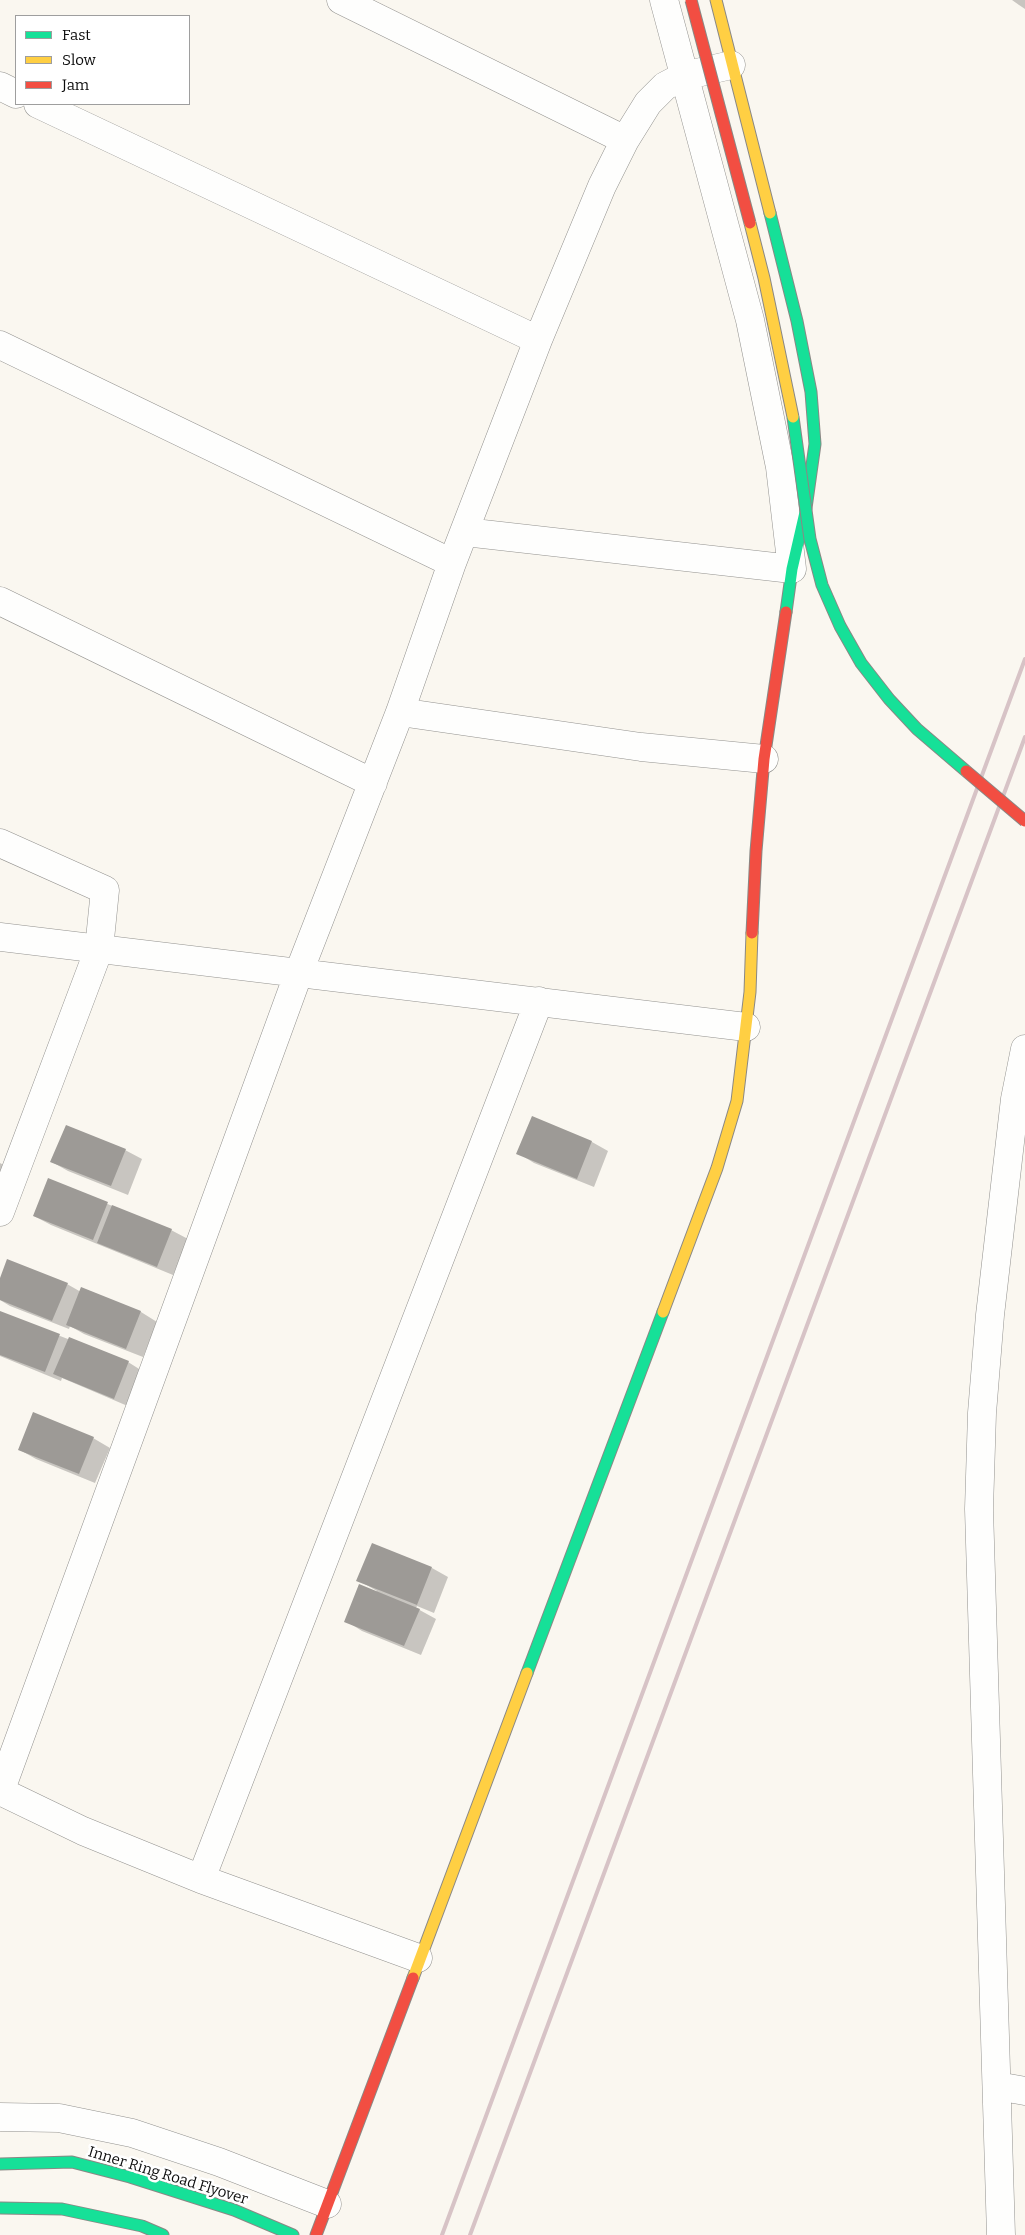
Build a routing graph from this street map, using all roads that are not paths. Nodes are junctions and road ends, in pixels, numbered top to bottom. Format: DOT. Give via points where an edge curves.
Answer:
graph roads {
  1 [pos="341,0"];
  2 [pos="664,0"];
  3 [pos="691,0"];
  4 [pos="716,0"];
  5 [pos="733,64"];
  6 [pos="684,76"];
  7 [pos="0,86"];
  8 [pos="15,94"];
  9 [pos="40,105"];
  10 [pos="625,140"];
  11 [pos="538,340"];
  12 [pos="0,345"];
  13 [pos="465,532"];
  14 [pos="452,563"];
  15 [pos="792,569"];
  16 [pos="0,601"];
  17 [pos="400,712"];
  18 [pos="764,759"];
  19 [pos="372,783"];
  20 [pos="1025,821"];
  21 [pos="0,843"];
  22 [pos="0,937"];
  23 [pos="99,949"];
  24 [pos="299,972"];
  25 [pos="539,1001"];
  26 [pos="746,1027"];
  27 [pos="1025,1049"];
  28 [pos="1020,1102"];
  29 [pos="0,1212"];
  30 [pos="0,1791"];
  31 [pos="201,1879"];
  32 [pos="418,1958"];
  33 [pos="997,2086"];
  34 [pos="1025,2091"];
  35 [pos="0,2117"];
  36 [pos="0,2164"];
  37 [pos="327,2204"];
  38 [pos="0,2208"];
  39 [pos="163,2235"];
  40 [pos="293,2235"];
  41 [pos="316,2235"];
  42 [pos="1001,2235"];
  1 -- 10 [label="street"];
  2 -- 6 [label="street"];
  3 -- 20 [label="main road, bridge" via="764,278 802,464 810,539 822,585 860,663 889,699 917,729"];
  4 -- 5 [label="main road"];
  5 -- 6 [label="street"];
  5 -- 15 [label="main road" via="797,321 811,392 815,444 806,508"];
  6 -- 10 [label="street" via="665,86 648,103"];
  6 -- 15 [label="street" via="750,320 780,467"];
  7 -- 8 [label="street"];
  9 -- 11 [label="street"];
  10 -- 11 [label="street" via="602,186"];
  11 -- 13 [label="street"];
  12 -- 14 [label="street"];
  13 -- 14 [label="street"];
  13 -- 15 [label="street"];
  14 -- 17 [label="street"];
  15 -- 18 [label="main road"];
  16 -- 19 [label="street"];
  17 -- 18 [label="street" via="642,747"];
  17 -- 19 [label="street"];
  18 -- 26 [label="main road"];
  19 -- 24 [label="street"];
  21 -- 23 [label="street" via="105,890"];
  22 -- 23 [label="street"];
  23 -- 24 [label="street"];
  23 -- 29 [label="street"];
  24 -- 25 [label="street"];
  24 -- 30 [label="street"];
  25 -- 26 [label="street"];
  25 -- 31 [label="street"];
  26 -- 32 [label="main road" via="737,1101 717,1168"];
  27 -- 28 [label="street"];
  28 -- 33 [label="street" via="990,1314 979,1509"];
  30 -- 31 [label="street" via="83,1831"];
  31 -- 32 [label="street"];
  32 -- 37 [label="main road"];
  33 -- 34 [label="street"];
  33 -- 42 [label="street"];
  35 -- 37 [label="street" via="59,2118 132,2133 219,2162"];
  36 -- 40 [label="main road, Inner Ring Road Flyover" via="72,2162 234,2210"];
  37 -- 41 [label="main road"];
  38 -- 39 [label="main road" via="62,2209 142,2226"];
}
